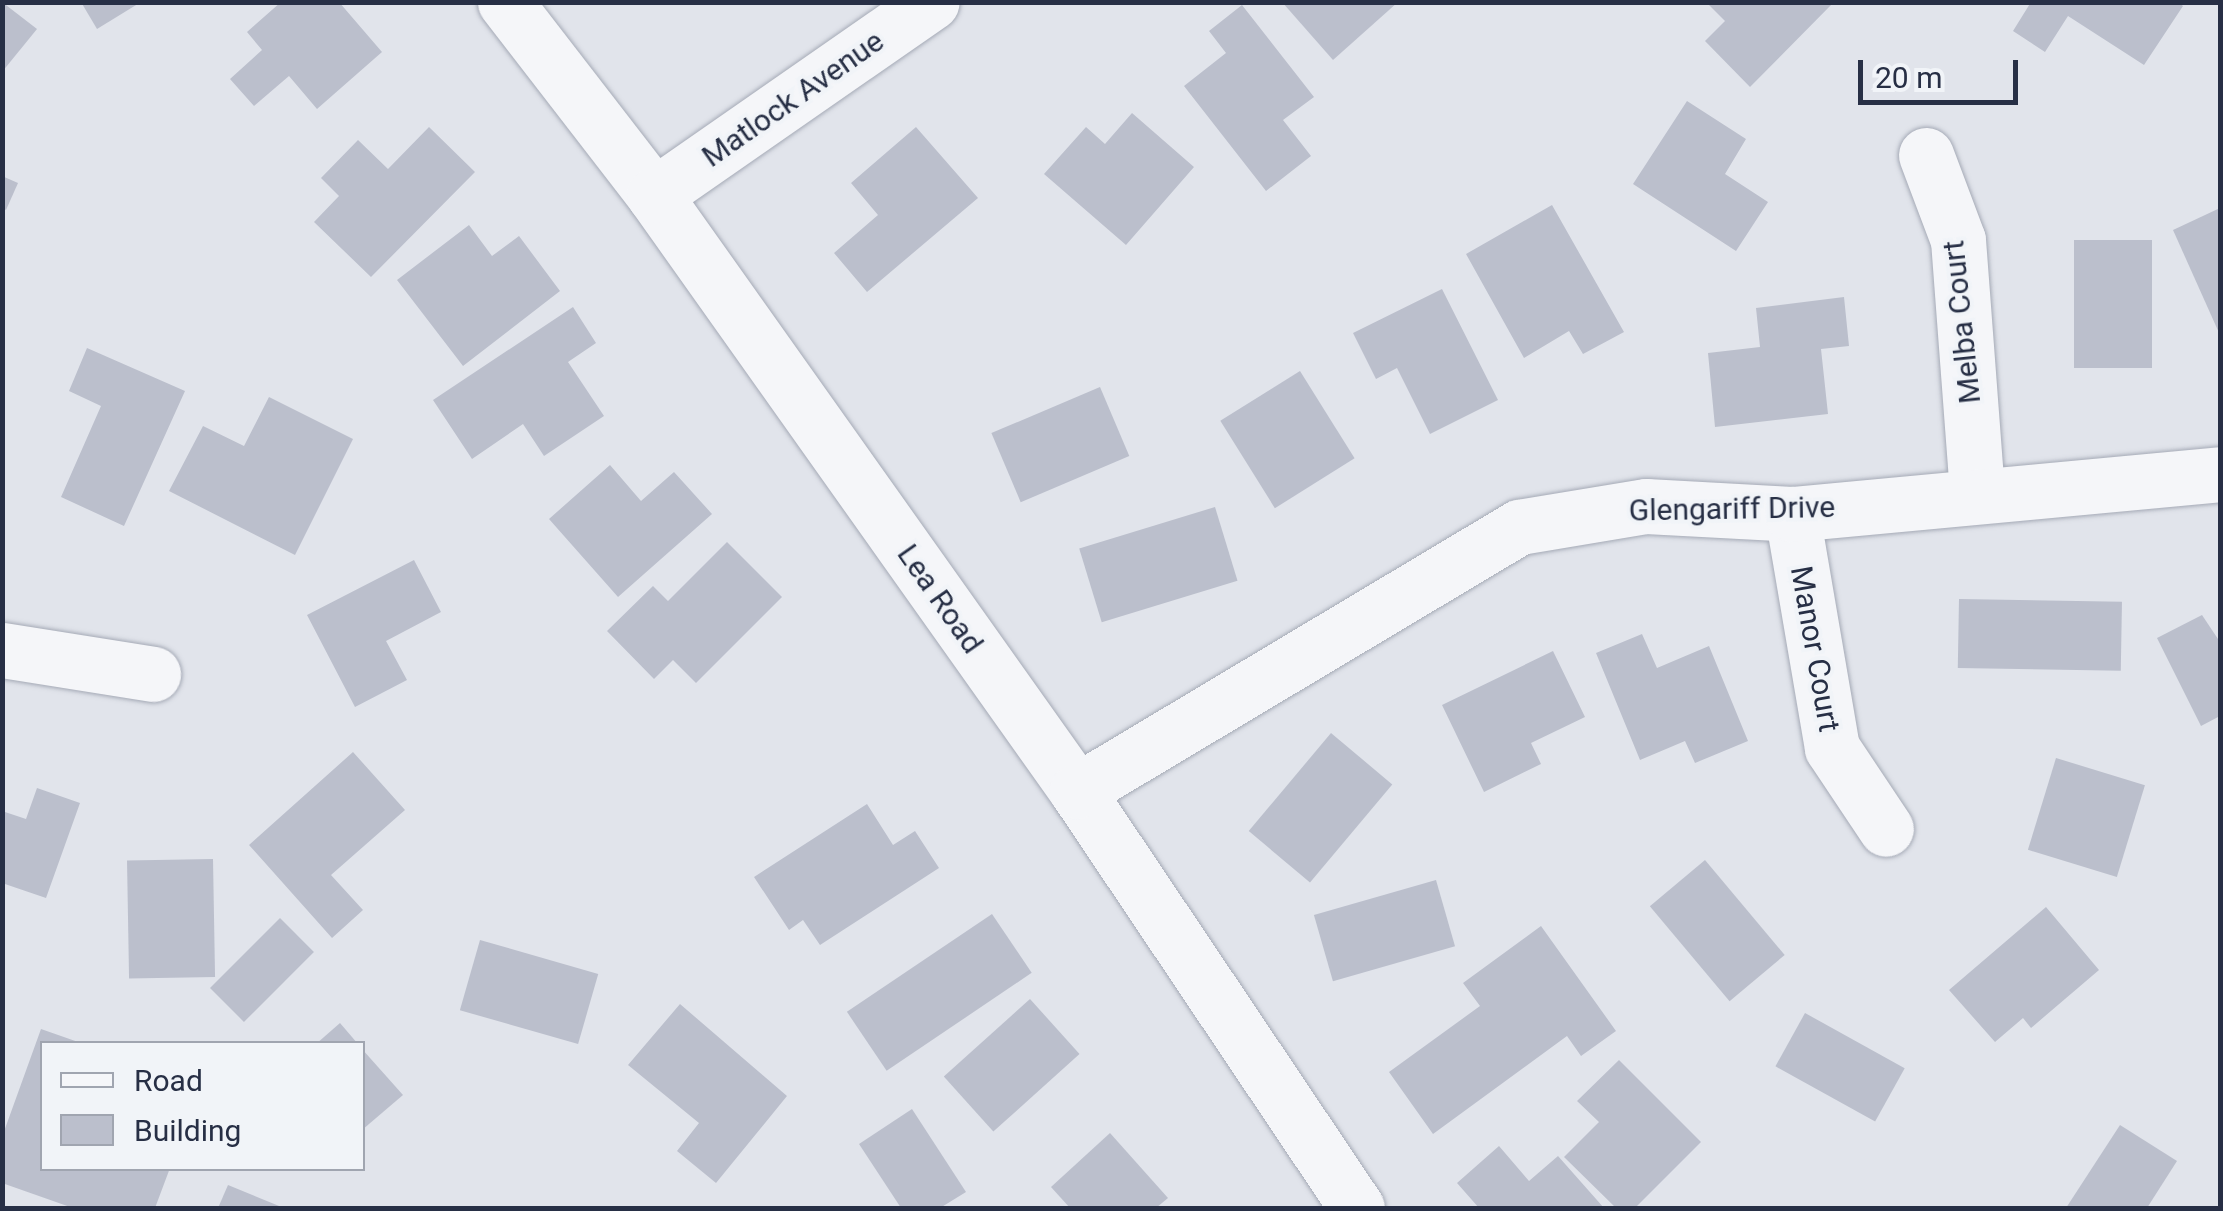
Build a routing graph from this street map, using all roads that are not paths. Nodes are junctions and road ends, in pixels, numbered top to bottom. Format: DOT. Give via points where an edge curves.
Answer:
graph roads {
  1 [pos="504,2"];
  2 [pos="932,2"];
  3 [pos="1926,156"];
  4 [pos="654,195"];
  5 [pos="2220,474"];
  6 [pos="1977,494"];
  7 [pos="1792,514"];
  8 [pos="2,650"];
  9 [pos="152,674"];
  10 [pos="1076,791"];
  11 [pos="1886,830"];
  12 [pos="1357,1208"];
  1 -- 4 [label="street, Lea Road"];
  2 -- 4 [label="street, Matlock Avenue"];
  3 -- 6 [label="street, Melba Court" via="1958,240"];
  4 -- 10 [label="street, Lea Road"];
  5 -- 6 [label="street, Glengariff Drive"];
  6 -- 7 [label="street, Glengariff Drive"];
  7 -- 10 [label="street, Glengariff Drive" via="1646,506 1519,527"];
  7 -- 11 [label="street, Manor Court" via="1832,748"];
  8 -- 9 [label="street"];
  10 -- 12 [label="street, Lea Road"];
}
